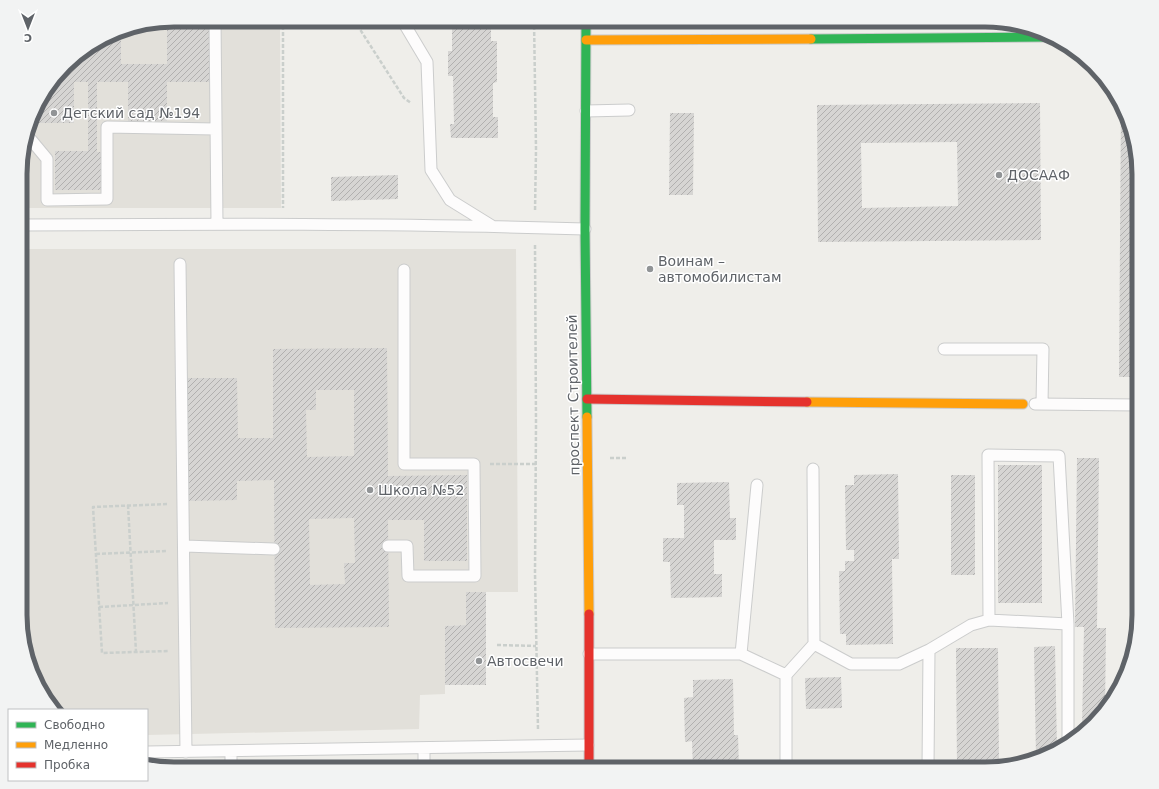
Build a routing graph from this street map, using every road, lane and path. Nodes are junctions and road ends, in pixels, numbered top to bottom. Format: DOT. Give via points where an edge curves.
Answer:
graph roads {
  1 [pos="215,27"];
  2 [pos="283,27"];
  3 [pos="358,27"];
  4 [pos="406,27"];
  5 [pos="534,27"];
  6 [pos="586,27"];
  7 [pos="1038,37"];
  8 [pos="586,40"];
  9 [pos="629,110"];
  10 [pos="586,111"];
  11 [pos="429,115"];
  12 [pos="215,129"];
  13 [pos="31,140"];
  14 [pos="217,224"];
  15 [pos="27,225"];
  16 [pos="283,225"];
  17 [pos="492,226"];
  18 [pos="535,227"];
  19 [pos="585,229"];
  20 [pos="180,264"];
  21 [pos="404,270"];
  22 [pos="944,349"];
  23 [pos="587,399"];
  24 [pos="1023,404"];
  25 [pos="1042,404"];
  26 [pos="1132,405"];
  27 [pos="609,458"];
  28 [pos="628,458"];
  29 [pos="474,464"];
  30 [pos="536,464"];
  31 [pos="813,469"];
  32 [pos="757,485"];
  33 [pos="184,504"];
  34 [pos="128,505"];
  35 [pos="184,546"];
  36 [pos="388,546"];
  37 [pos="274,549"];
  38 [pos="167,551"];
  39 [pos="131,553"];
  40 [pos="96,554"];
  41 [pos="169,603"];
  42 [pos="134,605"];
  43 [pos="99,607"];
  44 [pos="989,620"];
  45 [pos="1068,624"];
  46 [pos="814,644"];
  47 [pos="497,645"];
  48 [pos="536,646"];
  49 [pos="186,650"];
  50 [pos="929,650"];
  51 [pos="136,652"];
  52 [pos="589,654"];
  53 [pos="741,654"];
  54 [pos="786,675"];
  55 [pos="1068,736"];
  56 [pos="588,745"];
  57 [pos="538,746"];
  58 [pos="424,748"];
  59 [pos="231,751"];
  60 [pos="148,752"];
  61 [pos="186,752"];
  62 [pos="231,762"];
  63 [pos="424,762"];
  64 [pos="538,762"];
  65 [pos="589,762"];
  66 [pos="786,762"];
  67 [pos="928,762"];
  1 -- 12 [label="lane"];
  2 -- 16 [label="path"];
  3 -- 11 [label="path" via="404,98"];
  4 -- 11 [label="lane" via="427,62"];
  5 -- 18 [label="path"];
  6 -- 8 [label="street, проспект Строителей"];
  7 -- 8 [label="street"];
  8 -- 10 [label="street, проспект Строителей"];
  9 -- 10 [label="lane"];
  10 -- 19 [label="street, проспект Строителей"];
  11 -- 17 [label="lane" via="431,170 450,200"];
  12 -- 13 [label="lane" via="107,127 107,199 47,200 47,159"];
  12 -- 14 [label="lane"];
  14 -- 15 [label="lane"];
  14 -- 16 [label="lane"];
  16 -- 17 [label="lane"];
  17 -- 18 [label="lane"];
  18 -- 19 [label="lane"];
  18 -- 30 [label="path"];
  19 -- 23 [label="street, проспект Строителей"];
  20 -- 33 [label="lane"];
  21 -- 29 [label="lane" via="404,464"];
  22 -- 25 [label="lane" via="1043,349"];
  23 -- 24 [label="street"];
  23 -- 52 [label="street, проспект Строителей"];
  24 -- 25 [label="lane"];
  25 -- 26 [label="lane"];
  27 -- 28 [label="path"];
  29 -- 30 [label="path"];
  29 -- 36 [label="lane" via="475,576 408,576 407,546"];
  30 -- 48 [label="path"];
  31 -- 46 [label="lane"];
  32 -- 53 [label="lane"];
  33 -- 34 [label="path"];
  33 -- 35 [label="lane"];
  34 -- 39 [label="path"];
  34 -- 40 [label="path" via="93,506"];
  35 -- 37 [label="lane"];
  35 -- 49 [label="lane"];
  38 -- 39 [label="path"];
  39 -- 40 [label="path"];
  39 -- 42 [label="path"];
  40 -- 43 [label="path"];
  41 -- 42 [label="path"];
  42 -- 43 [label="path"];
  42 -- 51 [label="path"];
  43 -- 51 [label="path" via="102,653"];
  44 -- 45 [label="lane"];
  44 -- 45 [label="lane" via="988,455 1059,456"];
  44 -- 50 [label="lane" via="971,625"];
  45 -- 55 [label="lane"];
  46 -- 50 [label="lane" via="851,664 899,664"];
  46 -- 54 [label="lane"];
  47 -- 48 [label="path"];
  48 -- 57 [label="path"];
  49 -- 51 [label="path"];
  49 -- 61 [label="lane"];
  50 -- 67 [label="lane"];
  52 -- 53 [label="lane"];
  52 -- 56 [label="street, проспект Строителей"];
  53 -- 54 [label="lane"];
  54 -- 66 [label="lane"];
  56 -- 57 [label="lane"];
  56 -- 65 [label="street, проспект Строителей"];
  57 -- 58 [label="lane"];
  57 -- 64 [label="path"];
  58 -- 59 [label="lane"];
  58 -- 63 [label="lane"];
  59 -- 61 [label="lane"];
  59 -- 62 [label="lane"];
  60 -- 61 [label="lane"];
}
